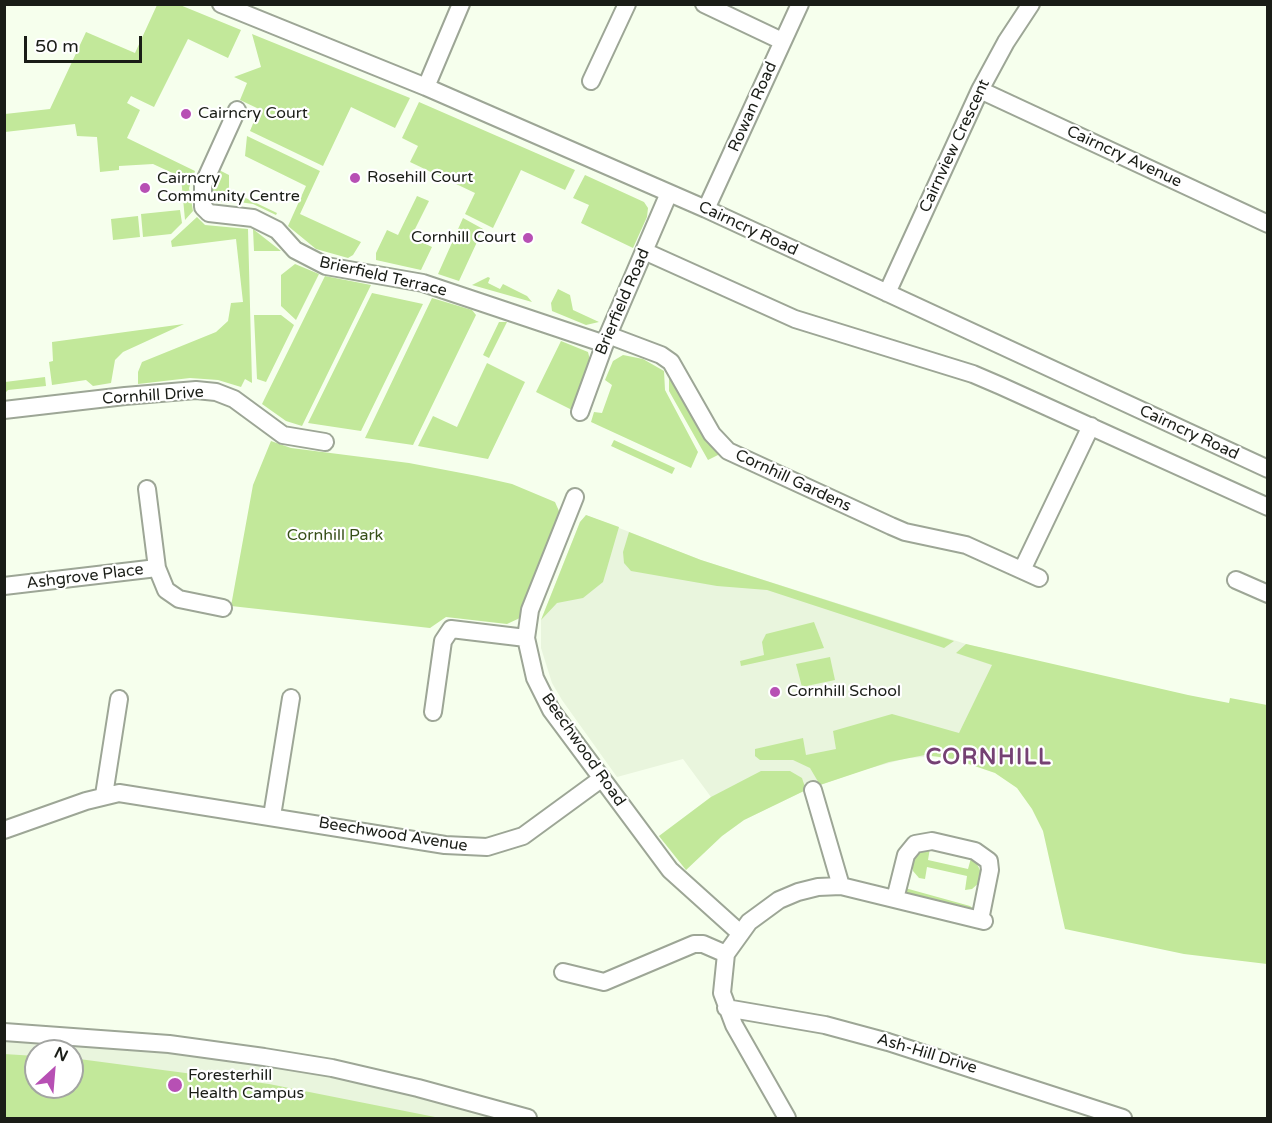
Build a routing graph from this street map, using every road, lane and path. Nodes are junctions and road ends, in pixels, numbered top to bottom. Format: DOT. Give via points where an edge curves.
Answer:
graph roads {
  1 [pos="221,4"];
  2 [pos="461,4"];
  3 [pos="627,4"];
  4 [pos="704,4"];
  5 [pos="800,4"];
  6 [pos="1031,4"];
  7 [pos="782,40"];
  8 [pos="591,81"];
  9 [pos="426,87"];
  10 [pos="980,90"];
  11 [pos="237,110"];
  12 [pos="669,193"];
  13 [pos="706,209"];
  14 [pos="1268,224"];
  15 [pos="644,251"];
  16 [pos="887,293"];
  17 [pos="606,340"];
  18 [pos="4,410"];
  19 [pos="580,412"];
  20 [pos="1091,426"];
  21 [pos="325,442"];
  22 [pos="1268,470"];
  23 [pos="147,489"];
  24 [pos="575,497"];
  25 [pos="1268,507"];
  26 [pos="157,568"];
  27 [pos="1022,570"];
  28 [pos="1039,578"];
  29 [pos="1236,580"];
  30 [pos="4,586"];
  31 [pos="1268,594"];
  32 [pos="222,608"];
  33 [pos="526,638"];
  34 [pos="291,698"];
  35 [pos="118,699"];
  36 [pos="433,712"];
  37 [pos="601,779"];
  38 [pos="813,790"];
  39 [pos="104,795"];
  40 [pos="272,816"];
  41 [pos="4,830"];
  42 [pos="842,886"];
  43 [pos="895,899"];
  44 [pos="740,933"];
  45 [pos="726,954"];
  46 [pos="563,972"];
  47 [pos="726,1008"];
  48 [pos="4,1032"];
  49 [pos="495,1114"];
  50 [pos="528,1119"];
  51 [pos="788,1119"];
  52 [pos="1123,1119"];
  1 -- 9 [label="street, Cairncry Road"];
  2 -- 9 [label="street"];
  3 -- 8 [label="street"];
  4 -- 7 [label="street"];
  5 -- 7 [label="street, Rowan Road"];
  6 -- 10 [label="street, Cairnview Crescent"];
  7 -- 13 [label="street, Rowan Road"];
  9 -- 12 [label="street, Cairncry Road"];
  10 -- 14 [label="street, Cairncry Avenue"];
  10 -- 16 [label="street, Cairnview Crescent"];
  11 -- 17 [label="street, Brierfield Terrace" via="202,185 203,207 209,213 253,218 277,230 295,249 326,266 423,283"];
  12 -- 13 [label="street, Cairncry Road"];
  12 -- 15 [label="street, Brierfield Road"];
  13 -- 16 [label="street, Cairncry Road"];
  15 -- 17 [label="street, Brierfield Road"];
  15 -- 20 [label="street, Cairncry Road" via="795,319 972,374"];
  16 -- 22 [label="street, Cairncry Road"];
  17 -- 19 [label="street, Brierfield Road"];
  17 -- 27 [label="street, Cornhill Gardens" via="653,352 671,362 712,434 728,452 905,532 966,545"];
  18 -- 21 [label="street, Cornhill Drive" via="196,390 234,399 283,435"];
  20 -- 25 [label="street, Cairncry Road"];
  20 -- 27 [label="street"];
  23 -- 26 [label="street, Ashgrove Place"];
  24 -- 33 [label="street, Beechwood Road" via="530,610"];
  26 -- 30 [label="street, Ashgrove Place"];
  26 -- 32 [label="street" via="166,590 179,599"];
  27 -- 28 [label="street, Cornhill Gardens"];
  29 -- 31 [label="street"];
  33 -- 36 [label="street" via="456,628 447,632"];
  33 -- 37 [label="street, Beechwood Road" via="542,695"];
  34 -- 40 [label="street"];
  35 -- 39 [label="street"];
  37 -- 40 [label="street, Beechwood Avenue" via="523,836 487,847 445,845"];
  37 -- 44 [label="street, Beechwood Road" via="670,870"];
  38 -- 42 [label="street"];
  39 -- 40 [label="street, Beechwood Avenue" via="133,794"];
  39 -- 41 [label="street, Beechwood Avenue"];
  42 -- 43 [label="street"];
  42 -- 44 [label="street" via="818,887 779,900 760,911"];
  43 -- 43 [label="street" via="906,855 915,844 932,841 975,852 988,861 990,877 982,920"];
  44 -- 45 [label="street"];
  45 -- 46 [label="street" via="694,944 604,982"];
  45 -- 47 [label="street" via="722,984"];
  47 -- 51 [label="street"];
  47 -- 52 [label="street, Ash-Hill Drive" via="877,1038"];
  48 -- 49 [label="street" via="169,1044 276,1059 407,1085"];
  49 -- 50 [label="street"];
}
